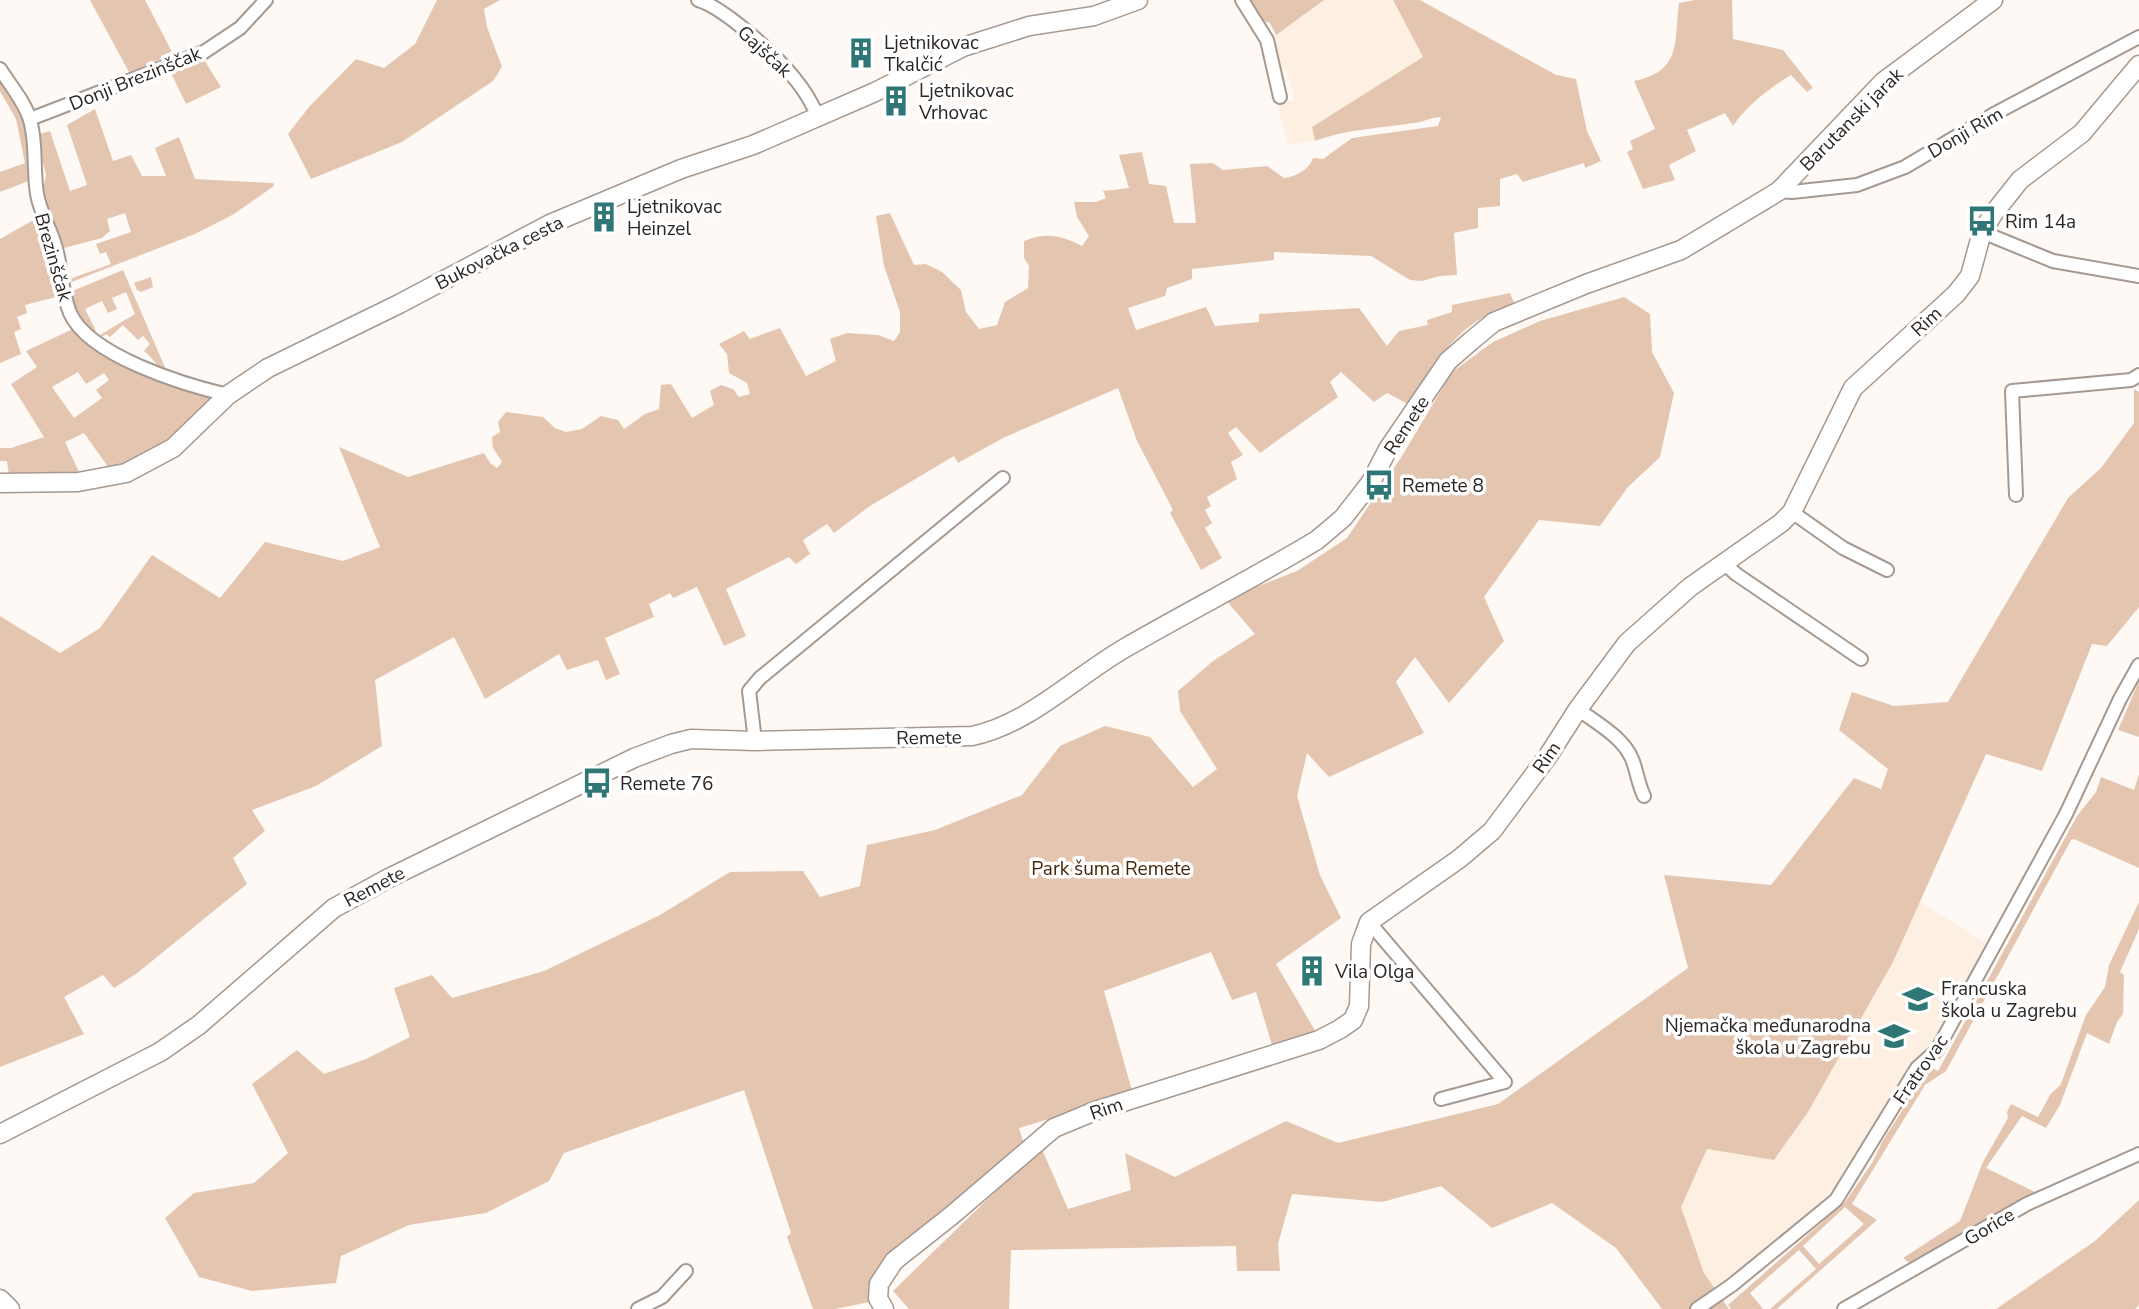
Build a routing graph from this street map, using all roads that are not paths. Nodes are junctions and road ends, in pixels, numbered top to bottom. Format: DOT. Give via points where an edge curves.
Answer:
graph roads {
  1 [pos="266,0"];
  2 [pos="698,0"];
  3 [pos="1138,0"];
  4 [pos="1242,0"];
  5 [pos="1993,0"];
  6 [pos="2139,37"];
  7 [pos="2139,65"];
  8 [pos="0,69"];
  9 [pos="1280,97"];
  10 [pos="818,117"];
  11 [pos="30,119"];
  12 [pos="1779,191"];
  13 [pos="1982,232"];
  14 [pos="2139,276"];
  15 [pos="2139,375"];
  16 [pos="228,395"];
  17 [pos="1003,478"];
  18 [pos="0,483"];
  19 [pos="2016,495"];
  20 [pos="1792,512"];
  21 [pos="1725,564"];
  22 [pos="1886,570"];
  23 [pos="1861,659"];
  24 [pos="2139,665"];
  25 [pos="1578,709"];
  26 [pos="755,741"];
  27 [pos="1644,796"];
  28 [pos="1368,922"];
  29 [pos="1441,1099"];
  30 [pos="0,1134"];
  31 [pos="2139,1154"];
  32 [pos="686,1271"];
  33 [pos="0,1299"];
  34 [pos="10,1309"];
  35 [pos="638,1309"];
  36 [pos="884,1309"];
  37 [pos="1696,1309"];
  38 [pos="1844,1309"];
  1 -- 11 [label="street, Donji Brezinščak" via="240,28 204,52"];
  2 -- 10 [label="street, Gajščak" via="717,8 786,69"];
  3 -- 10 [label="street, Bukovačka cesta" via="1094,16 1028,26 963,47"];
  4 -- 9 [label="street" via="1267,40"];
  5 -- 12 [label="street, Barutanski jarak" via="1883,82"];
  6 -- 12 [label="street, Donji Rim" via="1905,167 1857,185"];
  7 -- 13 [label="street, Rim" via="2082,132 2020,180"];
  8 -- 11 [label="street, Brezinščak"];
  10 -- 16 [label="street, Bukovačka cesta" via="550,224 268,368"];
  11 -- 16 [label="street, Brezinščak" via="38,200 75,322 96,342 132,361 189,386"];
  12 -- 26 [label="street, Remete" via="1681,250 1494,322 1448,361 1371,482 1343,518 1317,540 1124,648 1014,723 972,736"];
  13 -- 14 [label="street" via="2053,261"];
  13 -- 20 [label="street, Rim" via="1970,276 1956,294 1853,388"];
  15 -- 19 [label="street" via="2131,380 2012,391"];
  16 -- 18 [label="street, Bukovačka cesta" via="173,448 125,473 78,482"];
  17 -- 26 [label="street" via="760,678 749,691"];
  20 -- 21 [label="street, Rim"];
  20 -- 22 [label="street" via="1843,548"];
  21 -- 23 [label="street"];
  21 -- 25 [label="street, Rim" via="1690,587 1628,643"];
  24 -- 37 [label="street, Fratrovac" via="2066,814 1937,1049 1917,1068 1836,1200"];
  25 -- 27 [label="street" via="1627,750"];
  25 -- 28 [label="street, Rim" via="1492,831"];
  26 -- 30 [label="street, Remete" via="691,739 671,744 580,783 389,878 334,908 199,1025 160,1052"];
  28 -- 29 [label="street" via="1505,1082"];
  28 -- 36 [label="street, Rim" via="1361,944 1359,1006 1353,1020 1320,1040 1054,1128 894,1261 879,1283 878,1298"];
  31 -- 38 [label="street, Gorice" via="2027,1204"];
  32 -- 35 [label="street" via="662,1297"];
  33 -- 34 [label="street"];
}
